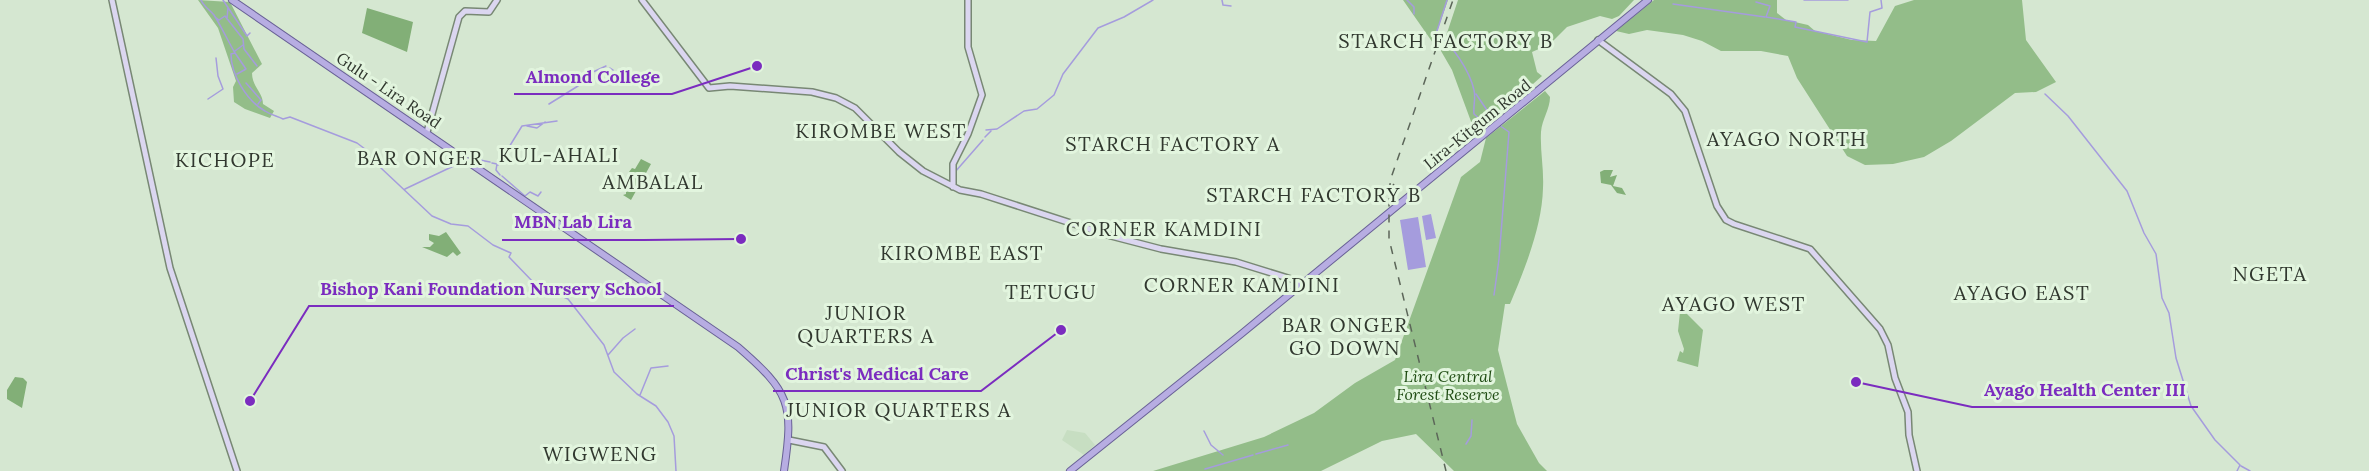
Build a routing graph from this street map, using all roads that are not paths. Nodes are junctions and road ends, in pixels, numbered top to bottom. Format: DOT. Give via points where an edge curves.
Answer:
graph roads {
  1 [pos="112,0"];
  2 [pos="232,0"];
  3 [pos="497,0"];
  4 [pos="642,0"];
  5 [pos="968,0"];
  6 [pos="1648,0"];
  7 [pos="1598,40"];
  8 [pos="427,132"];
  9 [pos="952,187"];
  10 [pos="1304,283"];
  11 [pos="789,440"];
  12 [pos="237,471"];
  13 [pos="784,471"];
  14 [pos="842,471"];
  15 [pos="1070,471"];
  16 [pos="1917,471"];
  1 -- 12 [label="street" via="171,268"];
  2 -- 8 [label="main road, Gulu - Lira Road"];
  3 -- 8 [label="street" via="489,12 465,11 459,16"];
  4 -- 9 [label="street" via="710,88 812,92 836,98 855,108 913,164"];
  5 -- 9 [label="street" via="968,47 982,95 953,164"];
  6 -- 7 [label="main road, Lira-Kitgum Road"];
  7 -- 10 [label="main road, Lira-Kitgum Road"];
  7 -- 16 [label="street" via="1671,94 1685,111 1726,220 1810,249 1880,329 1908,412"];
  8 -- 11 [label="main road, Gulu - Lira Road" via="738,347 764,371 785,399"];
  9 -- 10 [label="street" via="1149,246 1236,262"];
  10 -- 15 [label="main road, Lira-Kitgum Road"];
  11 -- 13 [label="main road, Gulu - Lira Road"];
  11 -- 14 [label="street" via="824,447"];
}
